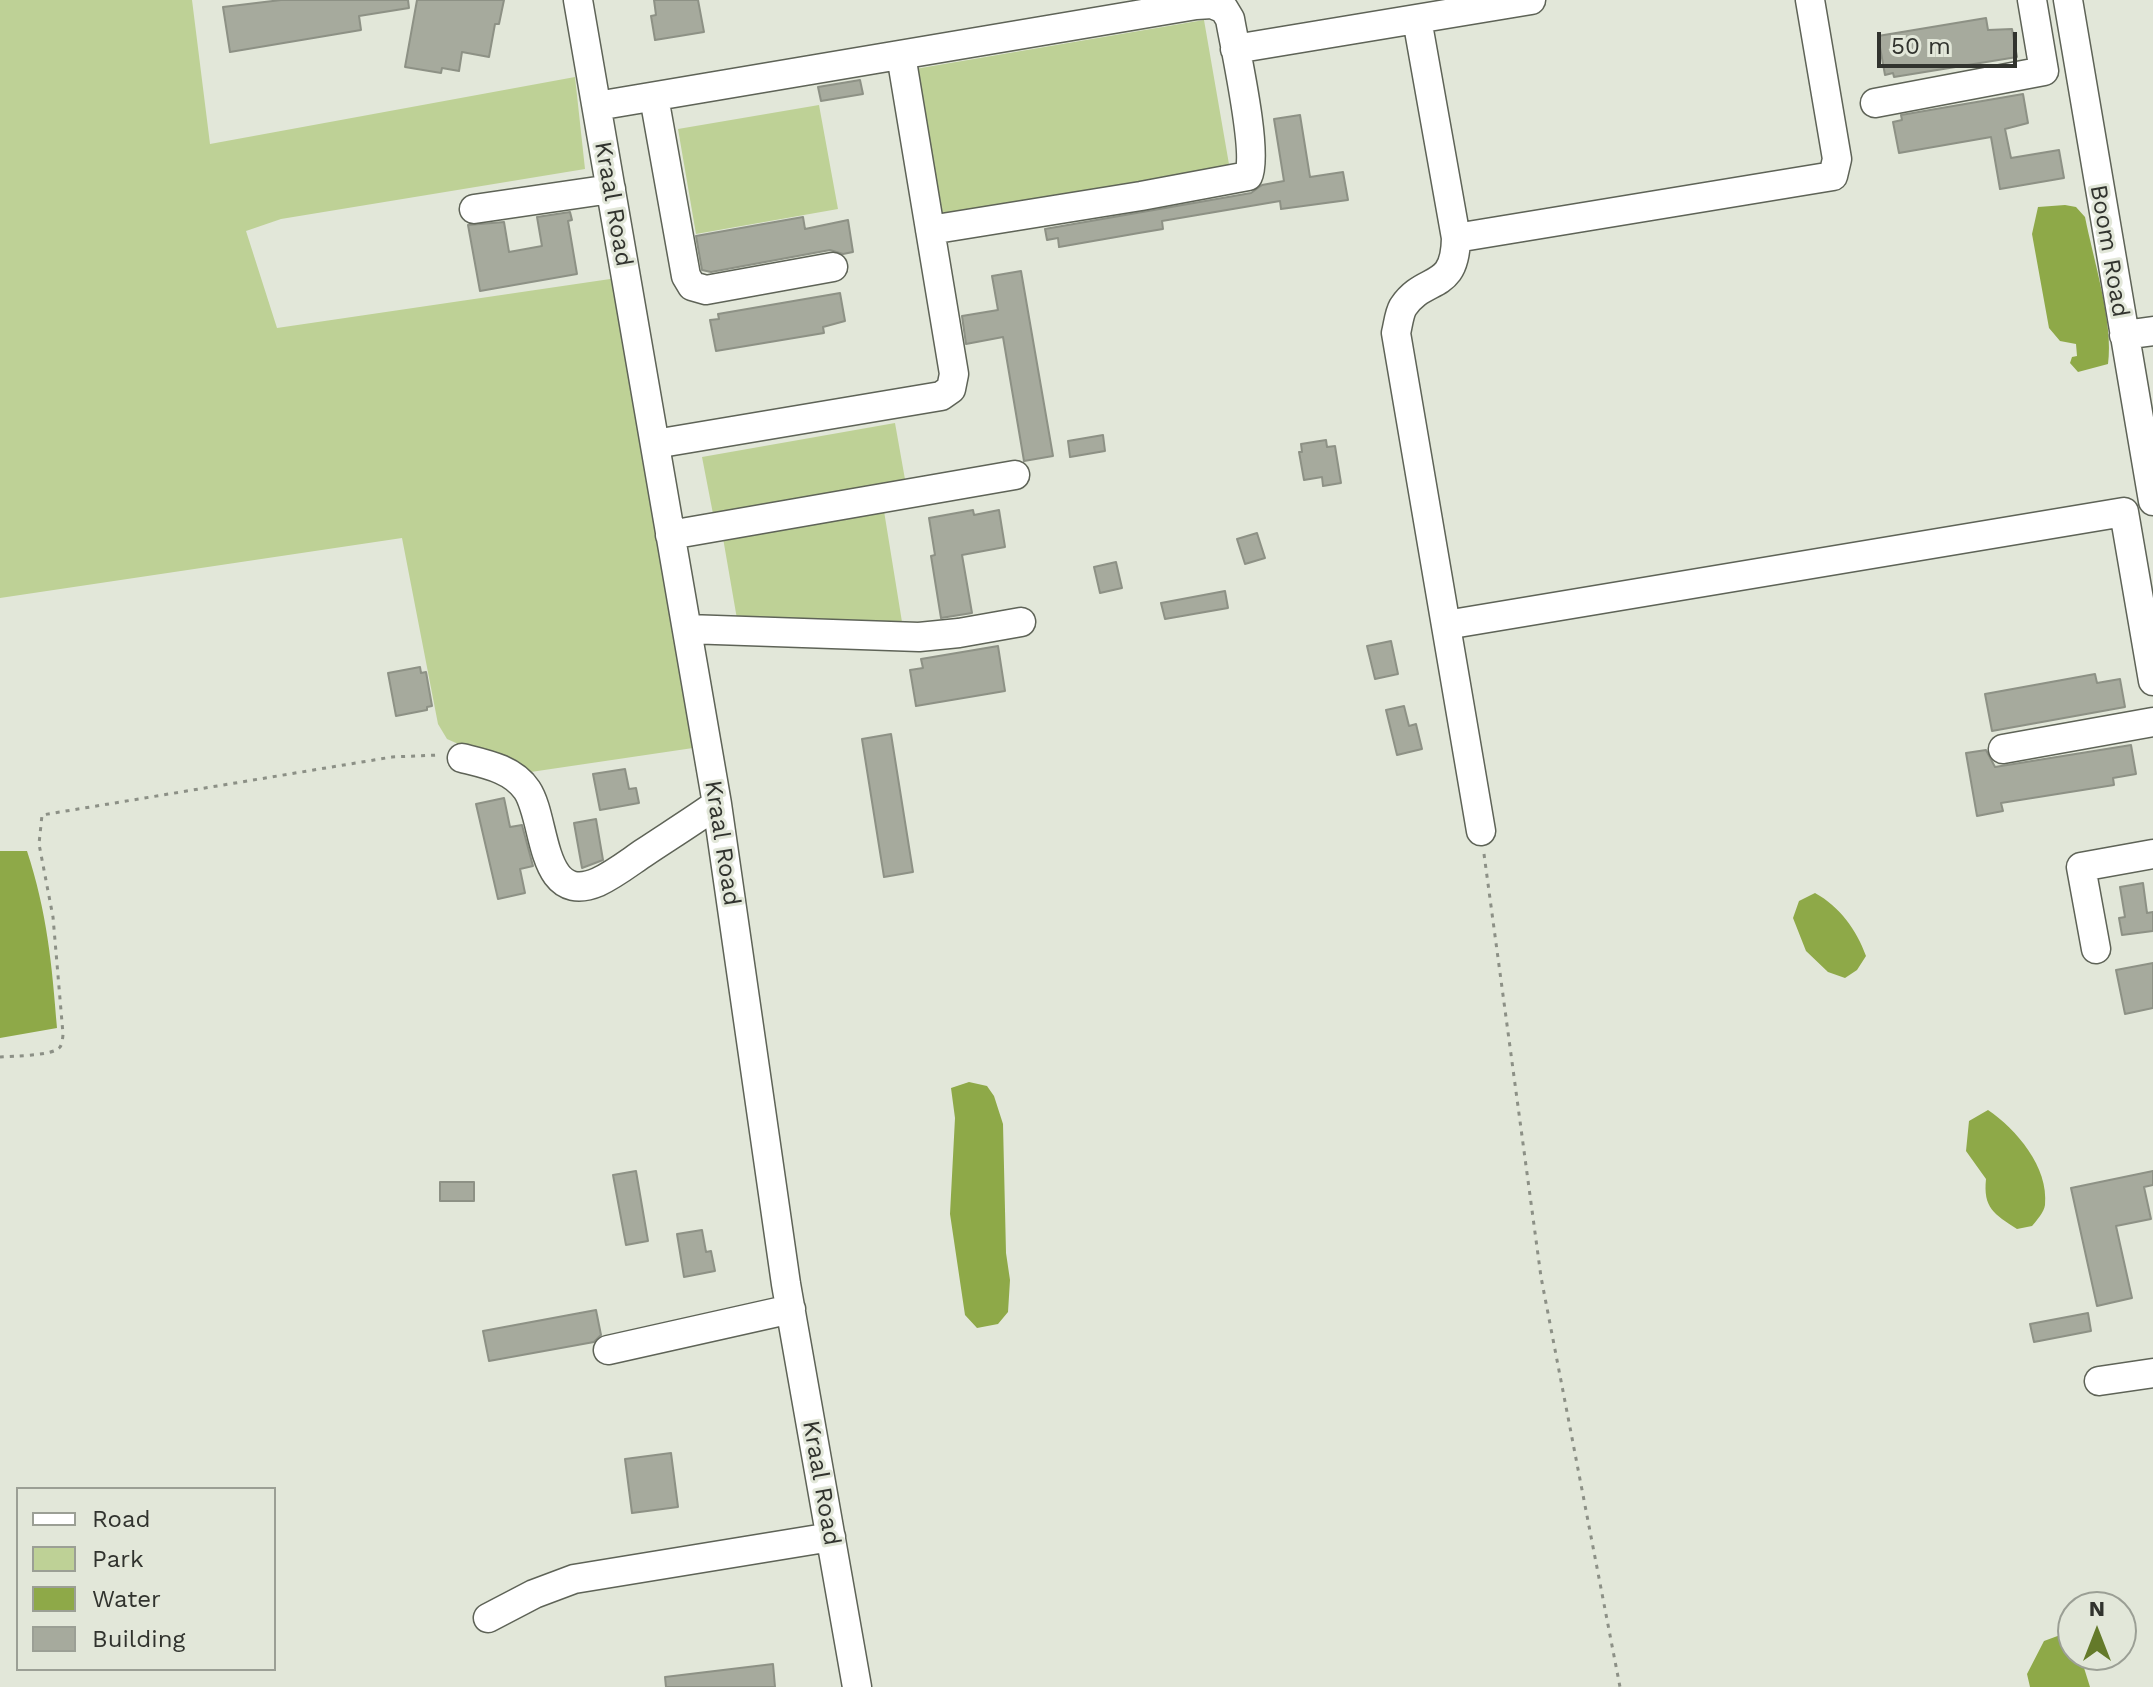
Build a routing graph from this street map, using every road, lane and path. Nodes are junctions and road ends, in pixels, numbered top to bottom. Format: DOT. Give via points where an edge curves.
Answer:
graph roads {
  1 [pos="578,0"];
  2 [pos="1531,0"];
  3 [pos="1810,0"];
  4 [pos="2032,0"];
  5 [pos="2068,0"];
  6 [pos="1417,19"];
  7 [pos="1235,49"];
  8 [pos="901,55"];
  9 [pos="654,97"];
  10 [pos="1875,103"];
  11 [pos="597,106"];
  12 [pos="611,189"];
  13 [pos="474,209"];
  14 [pos="930,230"];
  15 [pos="1456,238"];
  16 [pos="833,267"];
  17 [pos="2153,331"];
  18 [pos="2124,335"];
  19 [pos="655,444"];
  20 [pos="1015,475"];
  21 [pos="2153,501"];
  22 [pos="2153,511"];
  23 [pos="2124,512"];
  24 [pos="670,535"];
  25 [pos="1021,622"];
  26 [pos="1446,625"];
  27 [pos="687,629"];
  28 [pos="2153,681"];
  29 [pos="2153,722"];
  30 [pos="2003,749"];
  31 [pos="462,758"];
  32 [pos="717,804"];
  33 [pos="1481,831"];
  34 [pos="2153,854"];
  35 [pos="2096,949"];
  36 [pos="0,1057"];
  37 [pos="791,1309"];
  38 [pos="608,1350"];
  39 [pos="2153,1373"];
  40 [pos="2099,1381"];
  41 [pos="831,1537"];
  42 [pos="488,1618"];
  43 [pos="857,1687"];
  44 [pos="1620,1687"];
  1 -- 11 [label="street, Kraal Road"];
  2 -- 6 [label="street"];
  3 -- 15 [label="street" via="1837,159 1833,176"];
  4 -- 10 [label="street" via="2044,71"];
  5 -- 18 [label="street, Boom Road"];
  6 -- 7 [label="street"];
  6 -- 15 [label="street"];
  7 -- 8 [label="street" via="1230,19 1212,4"];
  7 -- 14 [label="street" via="1251,159 1248,176"];
  8 -- 9 [label="street"];
  8 -- 14 [label="street"];
  9 -- 11 [label="street"];
  9 -- 16 [label="street" via="692,286 706,290"];
  11 -- 12 [label="street, Kraal Road"];
  12 -- 13 [label="street"];
  12 -- 19 [label="street, Kraal Road"];
  14 -- 19 [label="street" via="954,374 951,389 941,396"];
  15 -- 26 [label="street" via="1455,259 1445,275 1403,308 1396,333"];
  17 -- 18 [label="street"];
  18 -- 21 [label="street, Boom Road"];
  19 -- 24 [label="street, Kraal Road"];
  20 -- 24 [label="street"];
  22 -- 23 [label="street"];
  23 -- 26 [label="street"];
  23 -- 28 [label="street"];
  24 -- 27 [label="street, Kraal Road"];
  25 -- 27 [label="street" via="919,637"];
  26 -- 33 [label="street"];
  27 -- 32 [label="street, Kraal Road"];
  29 -- 30 [label="street"];
  31 -- 32 [label="street" via="492,765 527,790 554,874 567,884 595,883"];
  31 -- 36 [label="path" via="392,757 42,815 39,844 53,917 63,1034 59,1049 51,1053"];
  32 -- 37 [label="street, Kraal Road"];
  33 -- 44 [label="path" via="1541,1277"];
  34 -- 35 [label="street" via="2081,867"];
  37 -- 38 [label="street"];
  37 -- 41 [label="street, Kraal Road"];
  39 -- 40 [label="street"];
  41 -- 42 [label="street" via="574,1579"];
  41 -- 43 [label="street, Kraal Road"];
}
